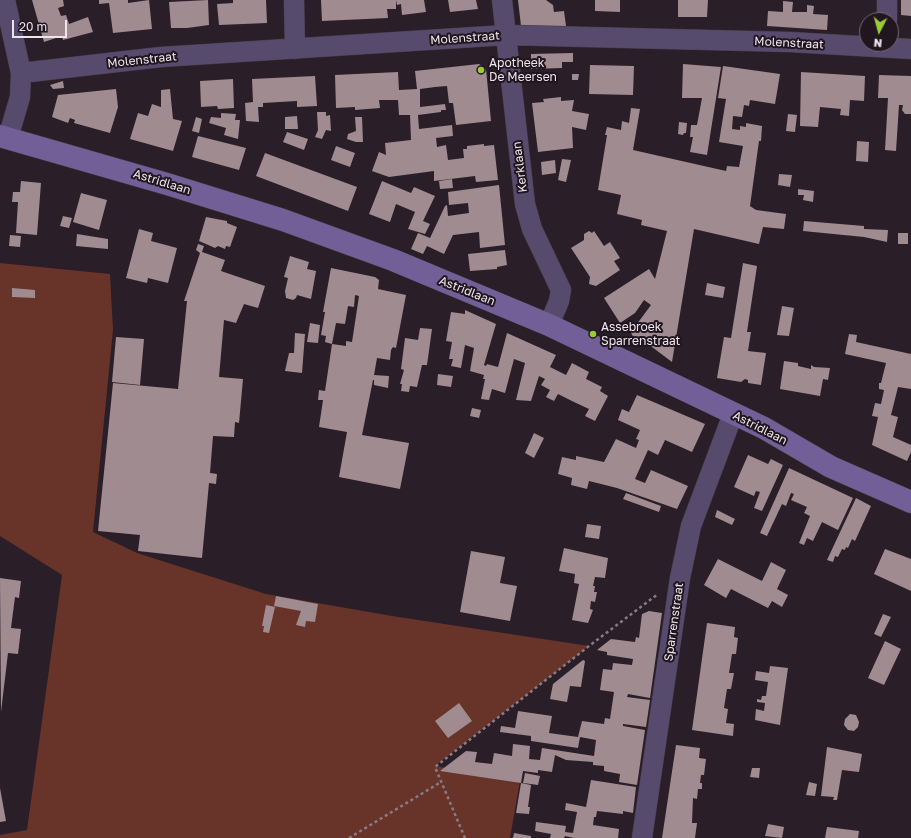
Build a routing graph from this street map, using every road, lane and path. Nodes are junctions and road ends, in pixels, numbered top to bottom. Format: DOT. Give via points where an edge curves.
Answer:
graph roads {
  1 [pos="5,0"];
  2 [pos="294,0"];
  3 [pos="502,0"];
  4 [pos="887,0"];
  5 [pos="887,12"];
  6 [pos="506,35"];
  7 [pos="859,45"];
  8 [pos="899,47"];
  9 [pos="911,49"];
  10 [pos="295,50"];
  11 [pos="21,72"];
  12 [pos="4,137"];
  13 [pos="549,325"];
  14 [pos="733,414"];
  15 [pos="911,502"];
  16 [pos="680,578"];
  17 [pos="441,782"];
  18 [pos="349,838"];
  19 [pos="465,838"];
  20 [pos="642,838"];
  1 -- 11 [label="street"];
  2 -- 10 [label="street"];
  3 -- 6 [label="street, Kerklaan"];
  4 -- 5 [label="street"];
  6 -- 7 [label="street, Molenstraat"];
  6 -- 10 [label="street, Molenstraat"];
  6 -- 13 [label="street, Kerklaan" via="524,204 532,229 561,290"];
  8 -- 9 [label="street, Molenstraat"];
  10 -- 11 [label="street, Molenstraat" via="161,57"];
  11 -- 12 [label="street" via="20,97"];
  12 -- 13 [label="main road, Astridlaan" via="283,220 393,260"];
  13 -- 14 [label="main road, Astridlaan"];
  14 -- 15 [label="main road, Astridlaan" via="784,439 831,467"];
  14 -- 16 [label="street, Sparrenstraat" via="691,526"];
  16 -- 17 [label="path" via="435,766"];
  16 -- 20 [label="street, Sparrenstraat"];
  17 -- 18 [label="path"];
  17 -- 19 [label="path"];
}
